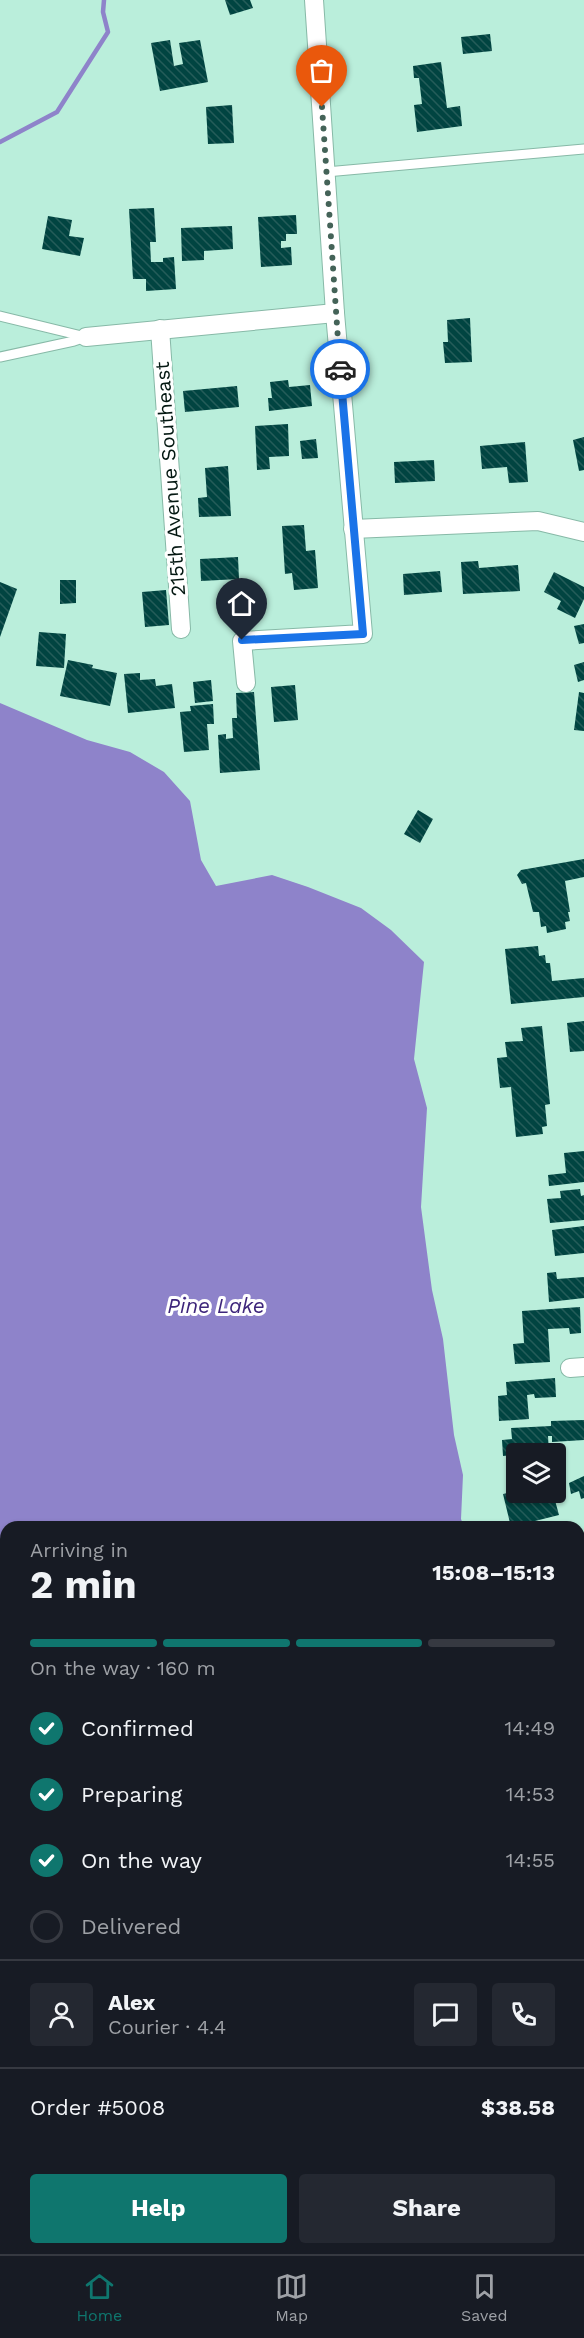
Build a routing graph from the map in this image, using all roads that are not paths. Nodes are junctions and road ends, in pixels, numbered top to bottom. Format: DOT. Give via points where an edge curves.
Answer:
graph roads {
  1 [pos="314,0"];
  2 [pos="584,149"];
  3 [pos="326,172"];
  4 [pos="335,313"];
  5 [pos="0,316"];
  6 [pos="160,329"];
  7 [pos="86,337"];
  8 [pos="0,357"];
  9 [pos="353,529"];
  10 [pos="584,532"];
  11 [pos="181,628"];
  12 [pos="246,683"];
  1 -- 3 [label="street"];
  2 -- 3 [label="lane"];
  3 -- 4 [label="street"];
  4 -- 6 [label="street"];
  4 -- 9 [label="street"];
  5 -- 7 [label="lane"];
  6 -- 7 [label="street"];
  6 -- 11 [label="street, 215th Avenue Southeast"];
  7 -- 8 [label="lane"];
  9 -- 10 [label="street" via="538,521"];
  9 -- 12 [label="street" via="363,634 242,640"];
}
